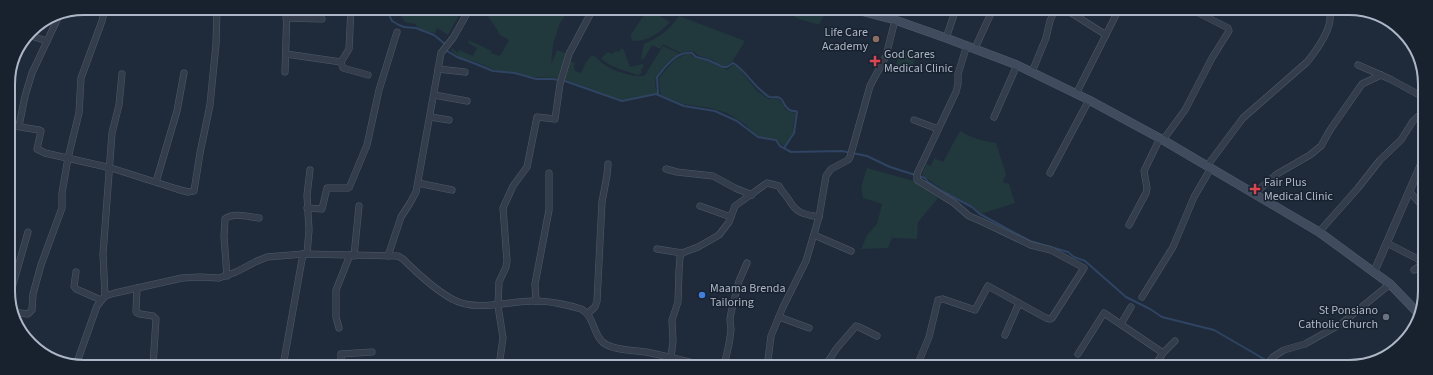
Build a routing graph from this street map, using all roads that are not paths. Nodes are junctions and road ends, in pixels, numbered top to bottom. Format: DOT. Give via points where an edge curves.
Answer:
graph roads {
  1 [pos="104,15"];
  2 [pos="217,15"];
  3 [pos="286,15"];
  4 [pos="352,15"];
  5 [pos="466,15"];
  6 [pos="589,15"];
  7 [pos="876,15"];
  8 [pos="891,15"];
  9 [pos="954,15"];
  10 [pos="990,15"];
  11 [pos="1052,15"];
  12 [pos="1075,15"];
  13 [pos="1116,15"];
  14 [pos="1203,15"];
  15 [pos="1330,15"];
  16 [pos="286,18"];
  17 [pos="322,19"];
  18 [pos="892,19"];
  19 [pos="56,21"];
  20 [pos="397,32"];
  21 [pos="1106,35"];
  22 [pos="35,36"];
  23 [pos="946,38"];
  24 [pos="47,42"];
  25 [pos="971,47"];
  26 [pos="286,54"];
  27 [pos="342,62"];
  28 [pos="1017,65"];
  29 [pos="1358,65"];
  30 [pos="438,69"];
  31 [pos="285,72"];
  32 [pos="465,72"];
  33 [pos="1032,72"];
  34 [pos="184,73"];
  35 [pos="122,74"];
  36 [pos="368,75"];
  37 [pos="1381,75"];
  38 [pos="1076,94"];
  39 [pos="1418,94"];
  40 [pos="434,95"];
  41 [pos="467,100"];
  42 [pos="1089,100"];
  43 [pos="430,117"];
  44 [pos="994,117"];
  45 [pos="1418,117"];
  46 [pos="449,120"];
  47 [pos="914,120"];
  48 [pos="15,126"];
  49 [pos="18,126"];
  50 [pos="938,129"];
  51 [pos="1162,139"];
  52 [pos="68,158"];
  53 [pos="608,164"];
  54 [pos="1209,167"];
  55 [pos="111,168"];
  56 [pos="666,169"];
  57 [pos="310,170"];
  58 [pos="549,173"];
  59 [pos="1050,173"];
  60 [pos="1418,174"];
  61 [pos="156,182"];
  62 [pos="418,183"];
  63 [pos="452,190"];
  64 [pos="1410,192"];
  65 [pos="1255,193"];
  66 [pos="752,195"];
  67 [pos="1418,201"];
  68 [pos="360,206"];
  69 [pos="700,206"];
  70 [pos="307,208"];
  71 [pos="819,217"];
  72 [pos="259,218"];
  73 [pos="731,218"];
  74 [pos="1129,225"];
  75 [pos="28,232"];
  76 [pos="1319,232"];
  77 [pos="814,236"];
  78 [pos="1387,243"];
  79 [pos="657,249"];
  80 [pos="851,251"];
  81 [pos="682,252"];
  82 [pos="305,254"];
  83 [pos="352,256"];
  84 [pos="388,256"];
  85 [pos="1418,259"];
  86 [pos="747,263"];
  87 [pos="1418,267"];
  88 [pos="1414,270"];
  89 [pos="76,272"];
  90 [pos="1374,272"];
  91 [pos="227,276"];
  92 [pos="15,280"];
  93 [pos="1390,284"];
  94 [pos="136,288"];
  95 [pos="1142,297"];
  96 [pos="103,298"];
  97 [pos="536,301"];
  98 [pos="1019,303"];
  99 [pos="498,306"];
  100 [pos="1131,307"];
  101 [pos="1415,310"];
  102 [pos="19,313"];
  103 [pos="587,314"];
  104 [pos="779,317"];
  105 [pos="1120,324"];
  106 [pos="340,328"];
  107 [pos="809,328"];
  108 [pos="1005,335"];
  109 [pos="877,336"];
  110 [pos="1175,341"];
  111 [pos="372,352"];
  112 [pos="1163,353"];
  113 [pos="1078,354"];
  114 [pos="672,358"];
  115 [pos="78,360"];
  116 [pos="153,360"];
  117 [pos="284,360"];
  118 [pos="341,360"];
  119 [pos="500,360"];
  120 [pos="680,360"];
  121 [pos="725,360"];
  122 [pos="768,360"];
  123 [pos="829,360"];
  124 [pos="919,360"];
  125 [pos="1158,360"];
  126 [pos="1272,360"];
  1 -- 52 [label="street" via="81,78 79,113"];
  2 -- 61 [label="street" via="210,105 195,190 188,192"];
  3 -- 16 [label="street"];
  4 -- 27 [label="street" via="349,50"];
  5 -- 30 [label="street" via="442,53"];
  6 -- 99 [label="street" via="572,48 562,77 555,119 537,117 527,167 513,186 503,208 507,264 498,282"];
  7 -- 18 [label="main road"];
  8 -- 18 [label="street"];
  9 -- 23 [label="street"];
  10 -- 25 [label="street"];
  11 -- 33 [label="street"];
  12 -- 21 [label="street"];
  13 -- 21 [label="street"];
  14 -- 51 [label="street" via="1228,28 1229,31 1185,110"];
  15 -- 54 [label="street" via="1329,27 1315,52 1243,118"];
  16 -- 17 [label="street"];
  16 -- 26 [label="street"];
  18 -- 23 [label="main road"];
  18 -- 71 [label="street" via="886,56 870,86 851,154 848,160 831,169 826,176"];
  19 -- 24 [label="street"];
  20 -- 70 [label="street" via="379,90 367,145 349,188 327,188 322,209"];
  21 -- 38 [label="street"];
  22 -- 24 [label="street"];
  23 -- 25 [label="main road"];
  24 -- 49 [label="street" via="32,73"];
  25 -- 28 [label="main road"];
  25 -- 50 [label="street" via="958,74 956,92"];
  26 -- 27 [label="street"];
  26 -- 31 [label="street"];
  27 -- 36 [label="street" via="343,68"];
  28 -- 33 [label="main road"];
  28 -- 44 [label="street"];
  29 -- 37 [label="street"];
  30 -- 32 [label="street"];
  30 -- 40 [label="street"];
  33 -- 38 [label="main road"];
  34 -- 61 [label="street" via="177,111"];
  35 -- 55 [label="street" via="119,105 113,127"];
  37 -- 39 [label="street"];
  37 -- 65 [label="street" via="1362,84 1321,146 1277,174"];
  38 -- 42 [label="main road"];
  40 -- 41 [label="street"];
  40 -- 43 [label="street"];
  42 -- 51 [label="main road"];
  42 -- 59 [label="street"];
  43 -- 46 [label="street"];
  43 -- 62 [label="street"];
  45 -- 76 [label="street" via="1403,138 1380,160"];
  47 -- 50 [label="street"];
  48 -- 49 [label="street"];
  49 -- 52 [label="street" via="41,131 37,149"];
  50 -- 98 [label="street" via="917,174 918,181 969,216 1031,245 1051,250 1084,268 1052,318"];
  51 -- 54 [label="main road"];
  51 -- 74 [label="street" via="1144,171 1146,193"];
  52 -- 55 [label="street"];
  52 -- 102 [label="street" via="62,208 41,265 33,294 32,310 28,314"];
  53 -- 103 [label="street" via="602,202 597,301 595,307"];
  54 -- 65 [label="main road"];
  54 -- 95 [label="street" via="1173,247"];
  55 -- 61 [label="street"];
  55 -- 96 [label="street" via="103,254"];
  56 -- 66 [label="street" via="713,176"];
  57 -- 70 [label="street"];
  58 -- 97 [label="street" via="550,203 535,284"];
  60 -- 64 [label="street"];
  62 -- 63 [label="street"];
  62 -- 84 [label="street" via="416,192 401,217"];
  64 -- 67 [label="street"];
  64 -- 78 [label="street"];
  65 -- 76 [label="main road"];
  66 -- 71 [label="street" via="766,184 774,184 779,186 796,211"];
  66 -- 73 [label="street" via="735,206"];
  68 -- 83 [label="street"];
  69 -- 73 [label="street"];
  70 -- 82 [label="street" via="309,230"];
  71 -- 77 [label="street"];
  72 -- 91 [label="street" via="233,216 225,220"];
  73 -- 81 [label="street" via="719,235 698,247"];
  75 -- 92 [label="street"];
  76 -- 90 [label="main road"];
  77 -- 80 [label="street"];
  77 -- 104 [label="street" via="806,260"];
  78 -- 85 [label="street"];
  78 -- 90 [label="street"];
  79 -- 81 [label="street"];
  81 -- 114 [label="street" via="678,272 678,302 672,320"];
  82 -- 83 [label="street"];
  82 -- 91 [label="street" via="267,257"];
  82 -- 117 [label="street"];
  83 -- 84 [label="street"];
  83 -- 106 [label="street" via="336,290 336,317"];
  84 -- 99 [label="street" via="403,259 453,300 472,305"];
  86 -- 121 [label="street" via="739,281 730,319 731,330"];
  87 -- 88 [label="street"];
  89 -- 96 [label="street" via="76,289"];
  90 -- 93 [label="main road"];
  91 -- 94 [label="street" via="182,278"];
  93 -- 101 [label="main road"];
  93 -- 126 [label="street" via="1342,324 1305,344 1284,350"];
  94 -- 96 [label="street"];
  94 -- 116 [label="street" via="136,312 156,319"];
  96 -- 115 [label="street" via="97,306"];
  97 -- 99 [label="street"];
  97 -- 103 [label="street" via="580,309"];
  98 -- 108 [label="street"];
  98 -- 124 [label="street" via="988,286 975,310 939,299 929,337"];
  99 -- 119 [label="street" via="503,338"];
  100 -- 105 [label="street"];
  103 -- 114 [label="street" via="600,339 607,345"];
  104 -- 107 [label="street"];
  104 -- 122 [label="street" via="771,336"];
  105 -- 112 [label="street"];
  105 -- 113 [label="street" via="1104,314"];
  109 -- 123 [label="street" via="856,326"];
  110 -- 112 [label="street"];
  111 -- 118 [label="street" via="341,354"];
  112 -- 125 [label="street"];
  114 -- 120 [label="street"];
}
